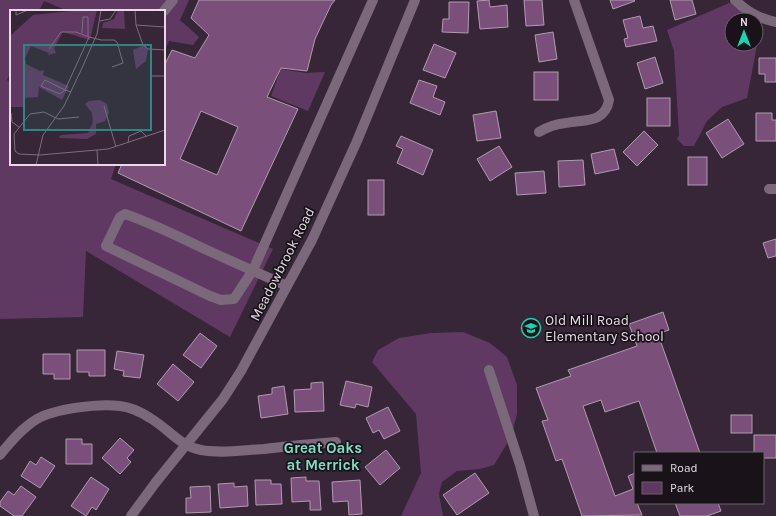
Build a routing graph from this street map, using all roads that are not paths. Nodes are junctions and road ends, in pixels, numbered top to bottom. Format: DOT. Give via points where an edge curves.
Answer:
graph roads {
  1 [pos="173,0"];
  2 [pos="373,0"];
  3 [pos="415,0"];
  4 [pos="574,0"];
  5 [pos="739,4"];
  6 [pos="165,10"];
  7 [pos="776,22"];
  8 [pos="539,132"];
  9 [pos="252,270"];
  10 [pos="287,286"];
  11 [pos="489,370"];
  12 [pos="336,442"];
  13 [pos="186,445"];
  14 [pos="0,455"];
  15 [pos="131,516"];
  16 [pos="534,516"];
  1 -- 6 [label="street"];
  2 -- 9 [label="street"];
  3 -- 10 [label="street, Meadowbrook Road" via="357,141 312,240"];
  4 -- 8 [label="street" via="609,100 608,105 601,116 595,119 548,127"];
  5 -- 7 [label="street" via="762,19"];
  9 -- 9 [label="street" via="125,214 120,217 106,246 221,300 234,299"];
  9 -- 10 [label="street"];
  10 -- 13 [label="street, Meadowbrook Road" via="223,400"];
  11 -- 16 [label="street"];
  12 -- 13 [label="street" via="236,451 208,451"];
  13 -- 14 [label="street" via="151,418 119,405 103,405 57,411 38,419 20,431"];
  13 -- 15 [label="street, Meadowbrook Road"];
}
